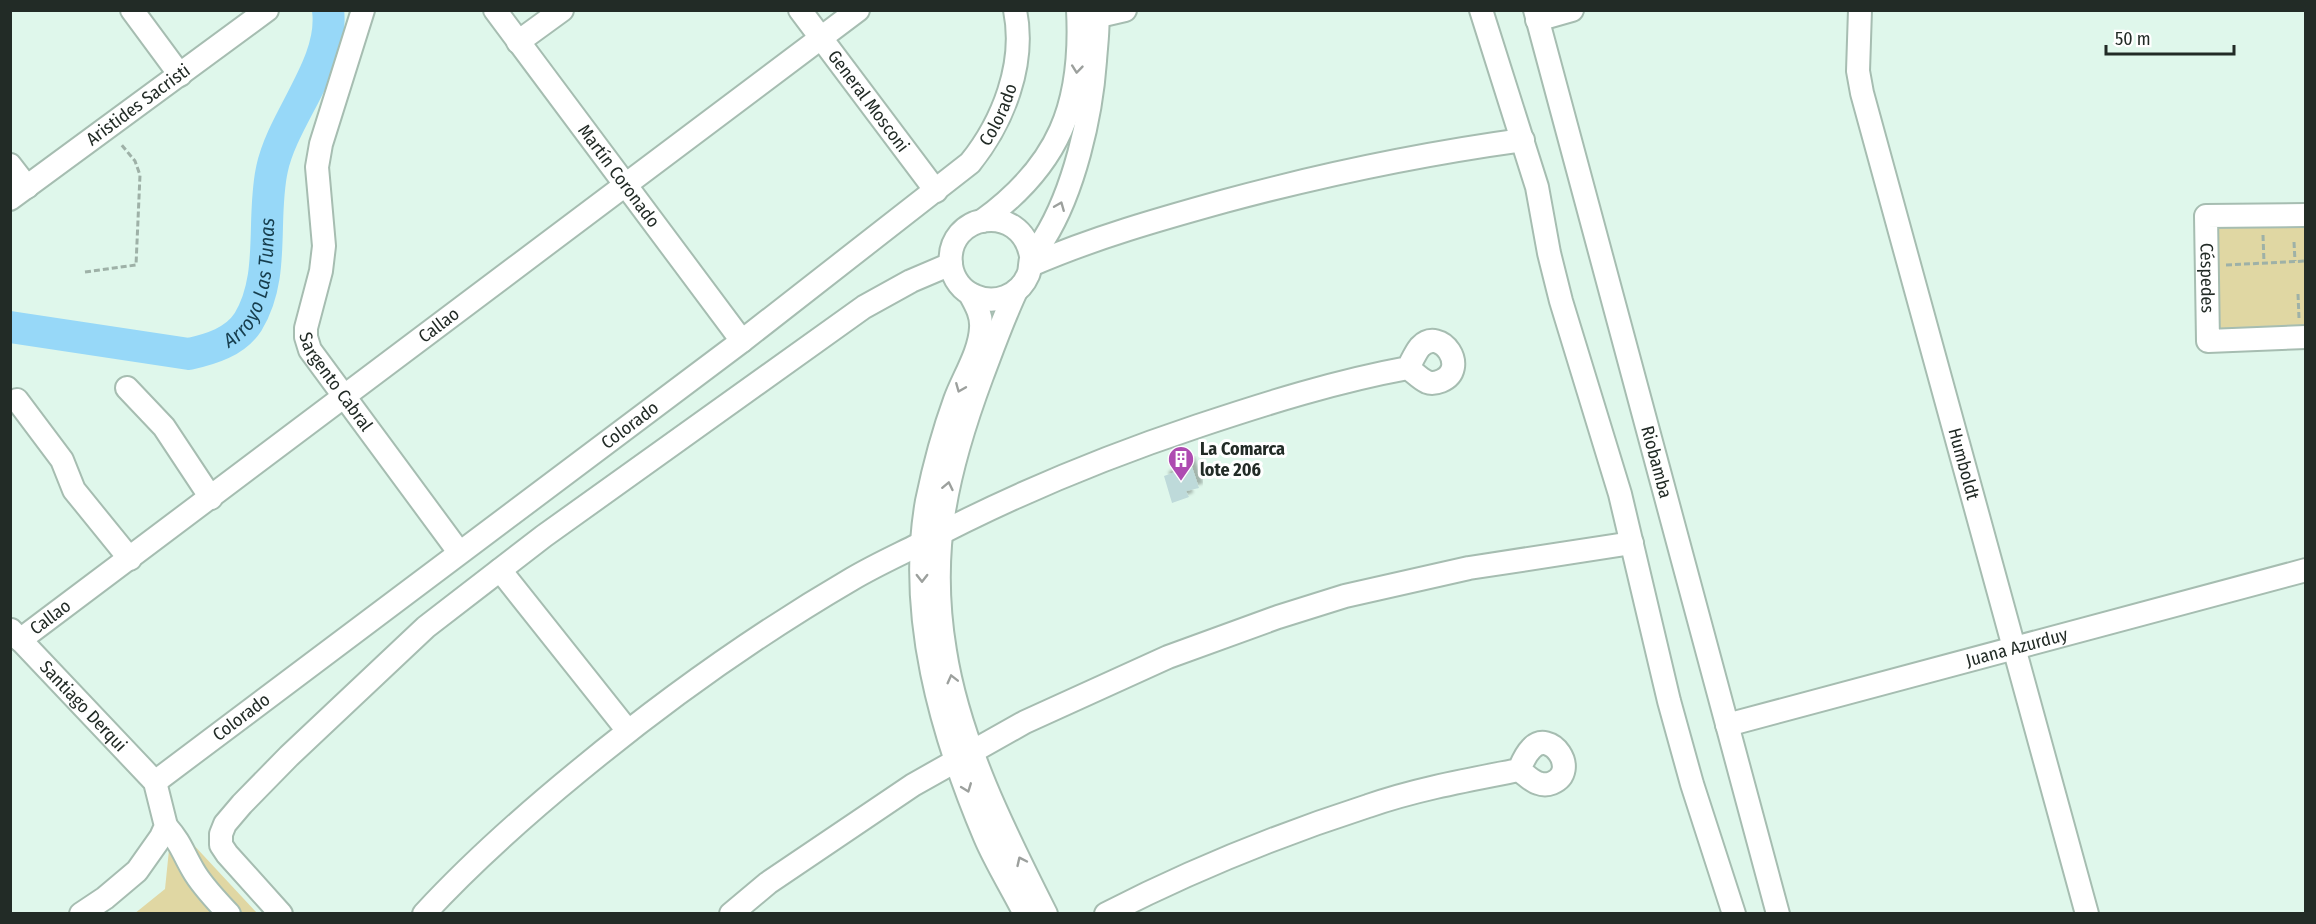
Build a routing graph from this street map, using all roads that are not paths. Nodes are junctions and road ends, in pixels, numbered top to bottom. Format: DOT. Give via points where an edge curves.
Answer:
graph roads {
  1 [pos="132,10"];
  2 [pos="267,10"];
  3 [pos="363,10"];
  4 [pos="495,10"];
  5 [pos="562,10"];
  6 [pos="800,10"];
  7 [pos="858,10"];
  8 [pos="1014,10"];
  9 [pos="1125,10"];
  10 [pos="1481,10"];
  11 [pos="1572,10"];
  12 [pos="1860,10"];
  13 [pos="1088,15"];
  14 [pos="1536,15"];
  15 [pos="821,38"];
  16 [pos="518,42"];
  17 [pos="180,75"];
  18 [pos="1523,140"];
  19 [pos="10,165"];
  20 [pos="626,185"];
  21 [pos="936,191"];
  22 [pos="19,193"];
  23 [pos="2306,215"];
  24 [pos="982,221"];
  25 [pos="1031,260"];
  26 [pos="951,264"];
  27 [pos="1016,291"];
  28 [pos="970,294"];
  29 [pos="2306,337"];
  30 [pos="742,341"];
  31 [pos="1408,368"];
  32 [pos="127,388"];
  33 [pos="345,397"];
  34 [pos="17,400"];
  35 [pos="211,498"];
  36 [pos="931,537"];
  37 [pos="1632,543"];
  38 [pos="459,552"];
  39 [pos="130,559"];
  40 [pos="500,570"];
  41 [pos="2306,570"];
  42 [pos="15,635"];
  43 [pos="2015,649"];
  44 [pos="1727,725"];
  45 [pos="628,730"];
  46 [pos="965,757"];
  47 [pos="1519,770"];
  48 [pos="155,782"];
  49 [pos="166,826"];
  50 [pos="81,914"];
  51 [pos="229,914"];
  52 [pos="281,914"];
  53 [pos="423,914"];
  54 [pos="731,914"];
  55 [pos="1025,914"];
  56 [pos="1046,914"];
  57 [pos="1106,914"];
  58 [pos="1734,914"];
  59 [pos="1778,914"];
  60 [pos="2087,914"];
  1 -- 17 [label="street"];
  2 -- 17 [label="street, Aristides Sacristi"];
  3 -- 33 [label="street, Sargento Cabral" via="321,144 317,167 324,246 306,328 310,350"];
  4 -- 16 [label="street, Martín Coronado"];
  5 -- 16 [label="street"];
  6 -- 15 [label="street, General Mosconi"];
  7 -- 15 [label="street, Callao"];
  8 -- 21 [label="street, Colorado" via="1017,53 1008,94 995,126 970,163"];
  9 -- 13 [label="street"];
  10 -- 18 [label="street"];
  11 -- 14 [label="street"];
  12 -- 43 [label="street, Humboldt" via="1858,71 1862,93"];
  13 -- 24 [label="street, one-way" via="1068,114 1057,140 1035,174"];
  25 -- 13 [label="street, one-way" via="1054,220 1085,132 1093,88"];
  14 -- 44 [label="street, Riobamba"];
  15 -- 20 [label="street, Callao"];
  15 -- 21 [label="street, General Mosconi"];
  16 -- 20 [label="street, Martín Coronado"];
  17 -- 22 [label="street, Aristides Sacristi"];
  18 -- 25 [label="street" via="1434,152 1333,173"];
  18 -- 37 [label="street" via="1561,301"];
  19 -- 22 [label="street"];
  20 -- 30 [label="street, Martín Coronado"];
  20 -- 33 [label="street, Callao"];
  21 -- 30 [label="street, Colorado"];
  23 -- 29 [label="street, Céspedes" via="2206,216 2208,341"];
  24 -- 25 [label="street" via="1011,224 1025,238"];
  24 -- 26 [label="street" via="963,231 956,240"];
  25 -- 27 [label="street" via="1024,284"];
  26 -- 28 [label="street" via="954,276"];
  26 -- 40 [label="street" via="911,281 839,323"];
  27 -- 28 [label="street" via="993,300"];
  36 -- 27 [label="street, one-way" via="944,503 955,453"];
  28 -- 36 [label="street, one-way" via="979,312 981,328 935,465"];
  30 -- 38 [label="street, Colorado"];
  31 -- 36 [label="street" via="1293,397 1164,437 1022,494"];
  32 -- 35 [label="street" via="164,427"];
  33 -- 35 [label="street, Callao"];
  33 -- 38 [label="street, Sargento Cabral"];
  34 -- 39 [label="street" via="62,460 74,490"];
  35 -- 39 [label="street, Callao"];
  36 -- 45 [label="street" via="783,622"];
  36 -- 46 [label="street" via="922,597 928,644 936,687"];
  37 -- 46 [label="street" via="1468,568 1345,596 1278,617 1108,683 1025,722"];
  37 -- 58 [label="street" via="1677,732"];
  38 -- 48 [label="street, Colorado"];
  39 -- 42 [label="street, Callao"];
  40 -- 45 [label="street"];
  40 -- 52 [label="street" via="419,634 289,756 225,824 221,845"];
  41 -- 43 [label="street, Juana Azurduy"];
  42 -- 48 [label="street, Santiago Derqui"];
  43 -- 44 [label="street, Juana Azurduy"];
  43 -- 60 [label="street, Humboldt"];
  44 -- 59 [label="street, Riobamba"];
  45 -- 53 [label="street" via="530,811"];
  46 -- 54 [label="street" via="913,785 820,847"];
  46 -- 55 [label="street, one-way" via="986,839"];
  56 -- 46 [label="street, one-way" via="988,790"];
  47 -- 57 [label="street" via="1369,805 1249,849"];
  48 -- 49 [label="street"];
  49 -- 50 [label="street" via="137,871"];
  49 -- 51 [label="street" via="180,842 204,887"];
}
